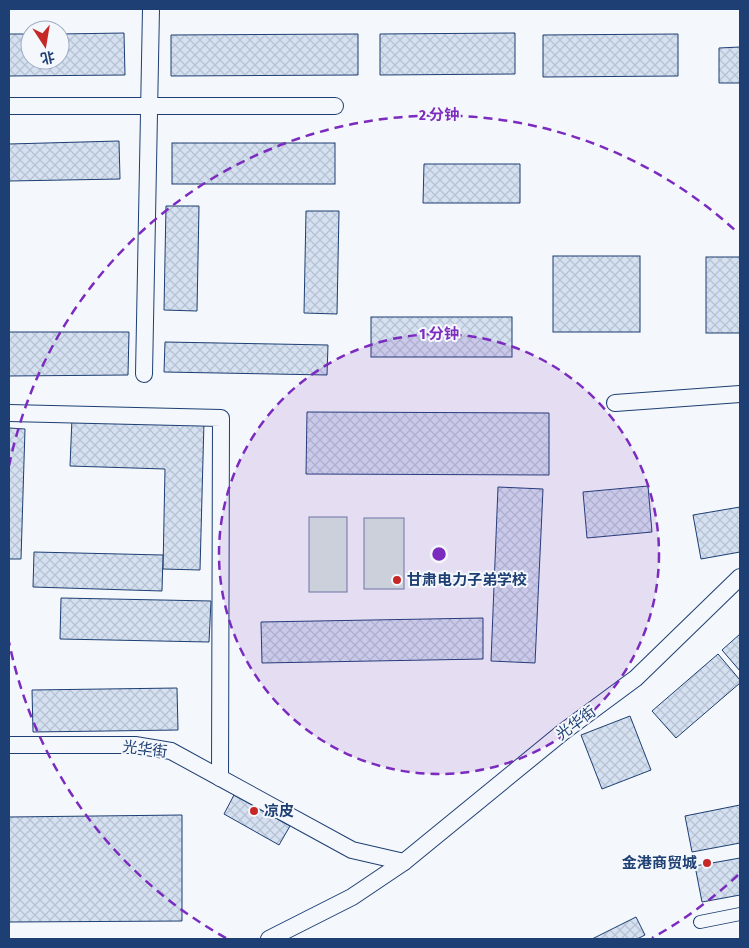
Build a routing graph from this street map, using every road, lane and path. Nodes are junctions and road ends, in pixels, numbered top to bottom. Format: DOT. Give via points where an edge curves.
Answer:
graph roads {
  1 [pos="151,9"];
  2 [pos="9,106"];
  3 [pos="149,106"];
  4 [pos="334,106"];
  5 [pos="144,374"];
  6 [pos="740,394"];
  7 [pos="615,403"];
  8 [pos="9,413"];
  9 [pos="740,577"];
  10 [pos="9,745"];
  11 [pos="220,778"];
  12 [pos="404,862"];
  13 [pos="740,914"];
  14 [pos="700,922"];
  15 [pos="269,939"];
  1 -- 3 [label="street"];
  2 -- 3 [label="street"];
  3 -- 4 [label="street"];
  3 -- 5 [label="street"];
  6 -- 7 [label="street"];
  8 -- 11 [label="street" via="221,418"];
  9 -- 12 [label="street, 光华街" via="636,678 563,732"];
  10 -- 11 [label="street, 光华街" via="135,745 171,751"];
  11 -- 12 [label="street, 光华街" via="352,850"];
  12 -- 15 [label="street, 光华街" via="352,897"];
  13 -- 14 [label="street"];
}
